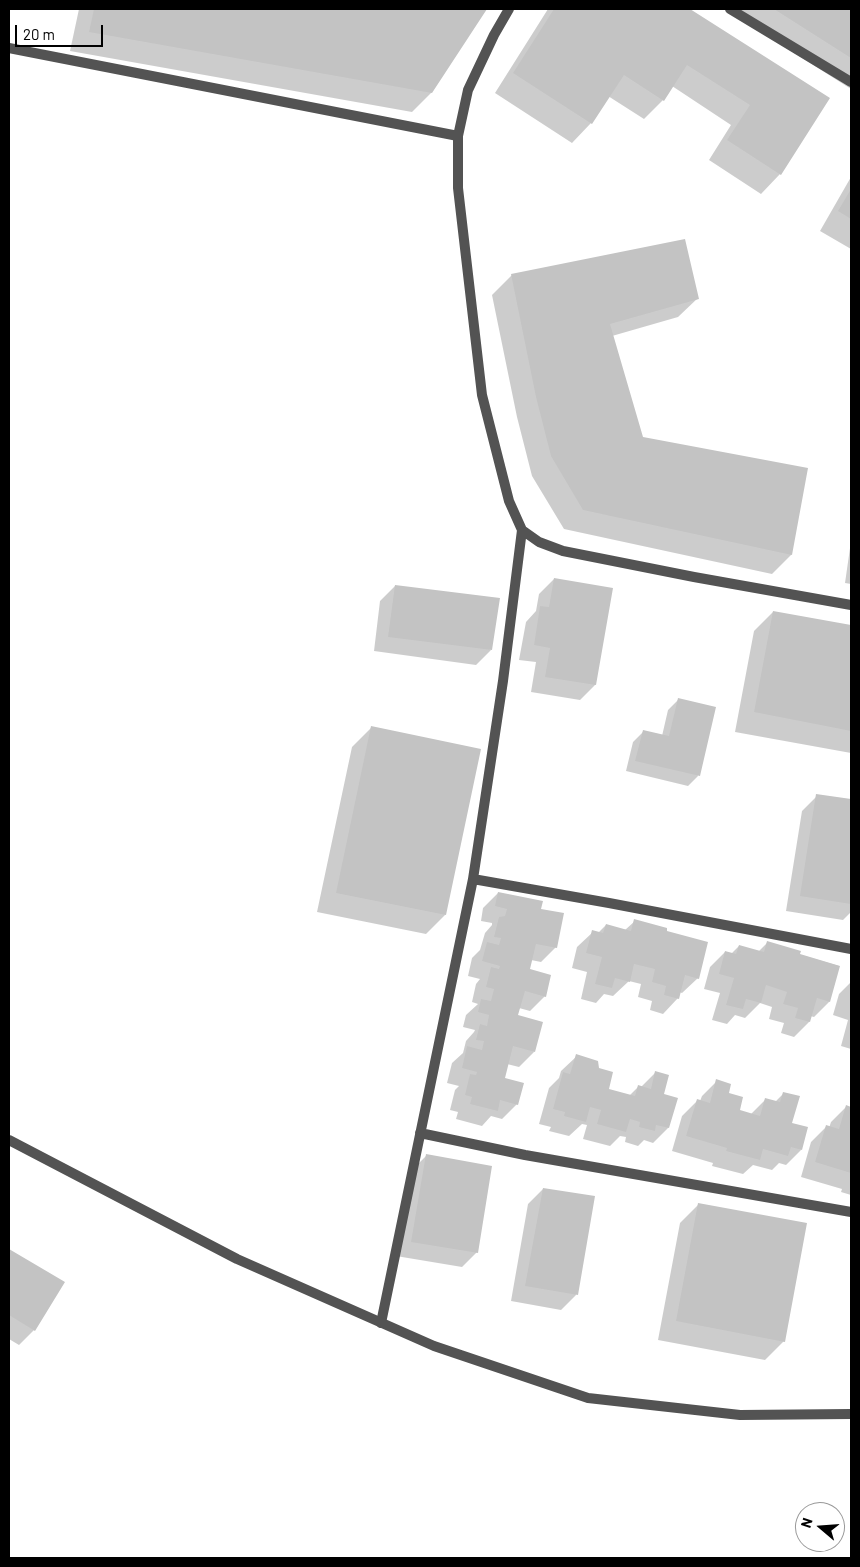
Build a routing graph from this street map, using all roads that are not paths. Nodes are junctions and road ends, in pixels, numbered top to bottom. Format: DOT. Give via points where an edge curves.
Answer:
graph roads {
  1 [pos="509,9"];
  2 [pos="730,9"];
  3 [pos="9,48"];
  4 [pos="851,82"];
  5 [pos="458,136"];
  6 [pos="522,530"];
  7 [pos="851,605"];
  8 [pos="473,879"];
  9 [pos="851,949"];
  10 [pos="420,1132"];
  11 [pos="9,1140"];
  12 [pos="851,1212"];
  13 [pos="381,1323"];
  14 [pos="851,1414"];
  1 -- 5 [label="street" via="468,90"];
  2 -- 4 [label="street"];
  3 -- 5 [label="street"];
  5 -- 6 [label="street" via="458,188 482,395 509,501"];
  6 -- 7 [label="street" via="539,542 563,550"];
  6 -- 8 [label="street"];
  8 -- 9 [label="street"];
  8 -- 10 [label="street"];
  10 -- 12 [label="street"];
  10 -- 13 [label="street"];
  11 -- 13 [label="street" via="237,1259"];
  13 -- 14 [label="street" via="434,1346 588,1398 740,1415"];
}
